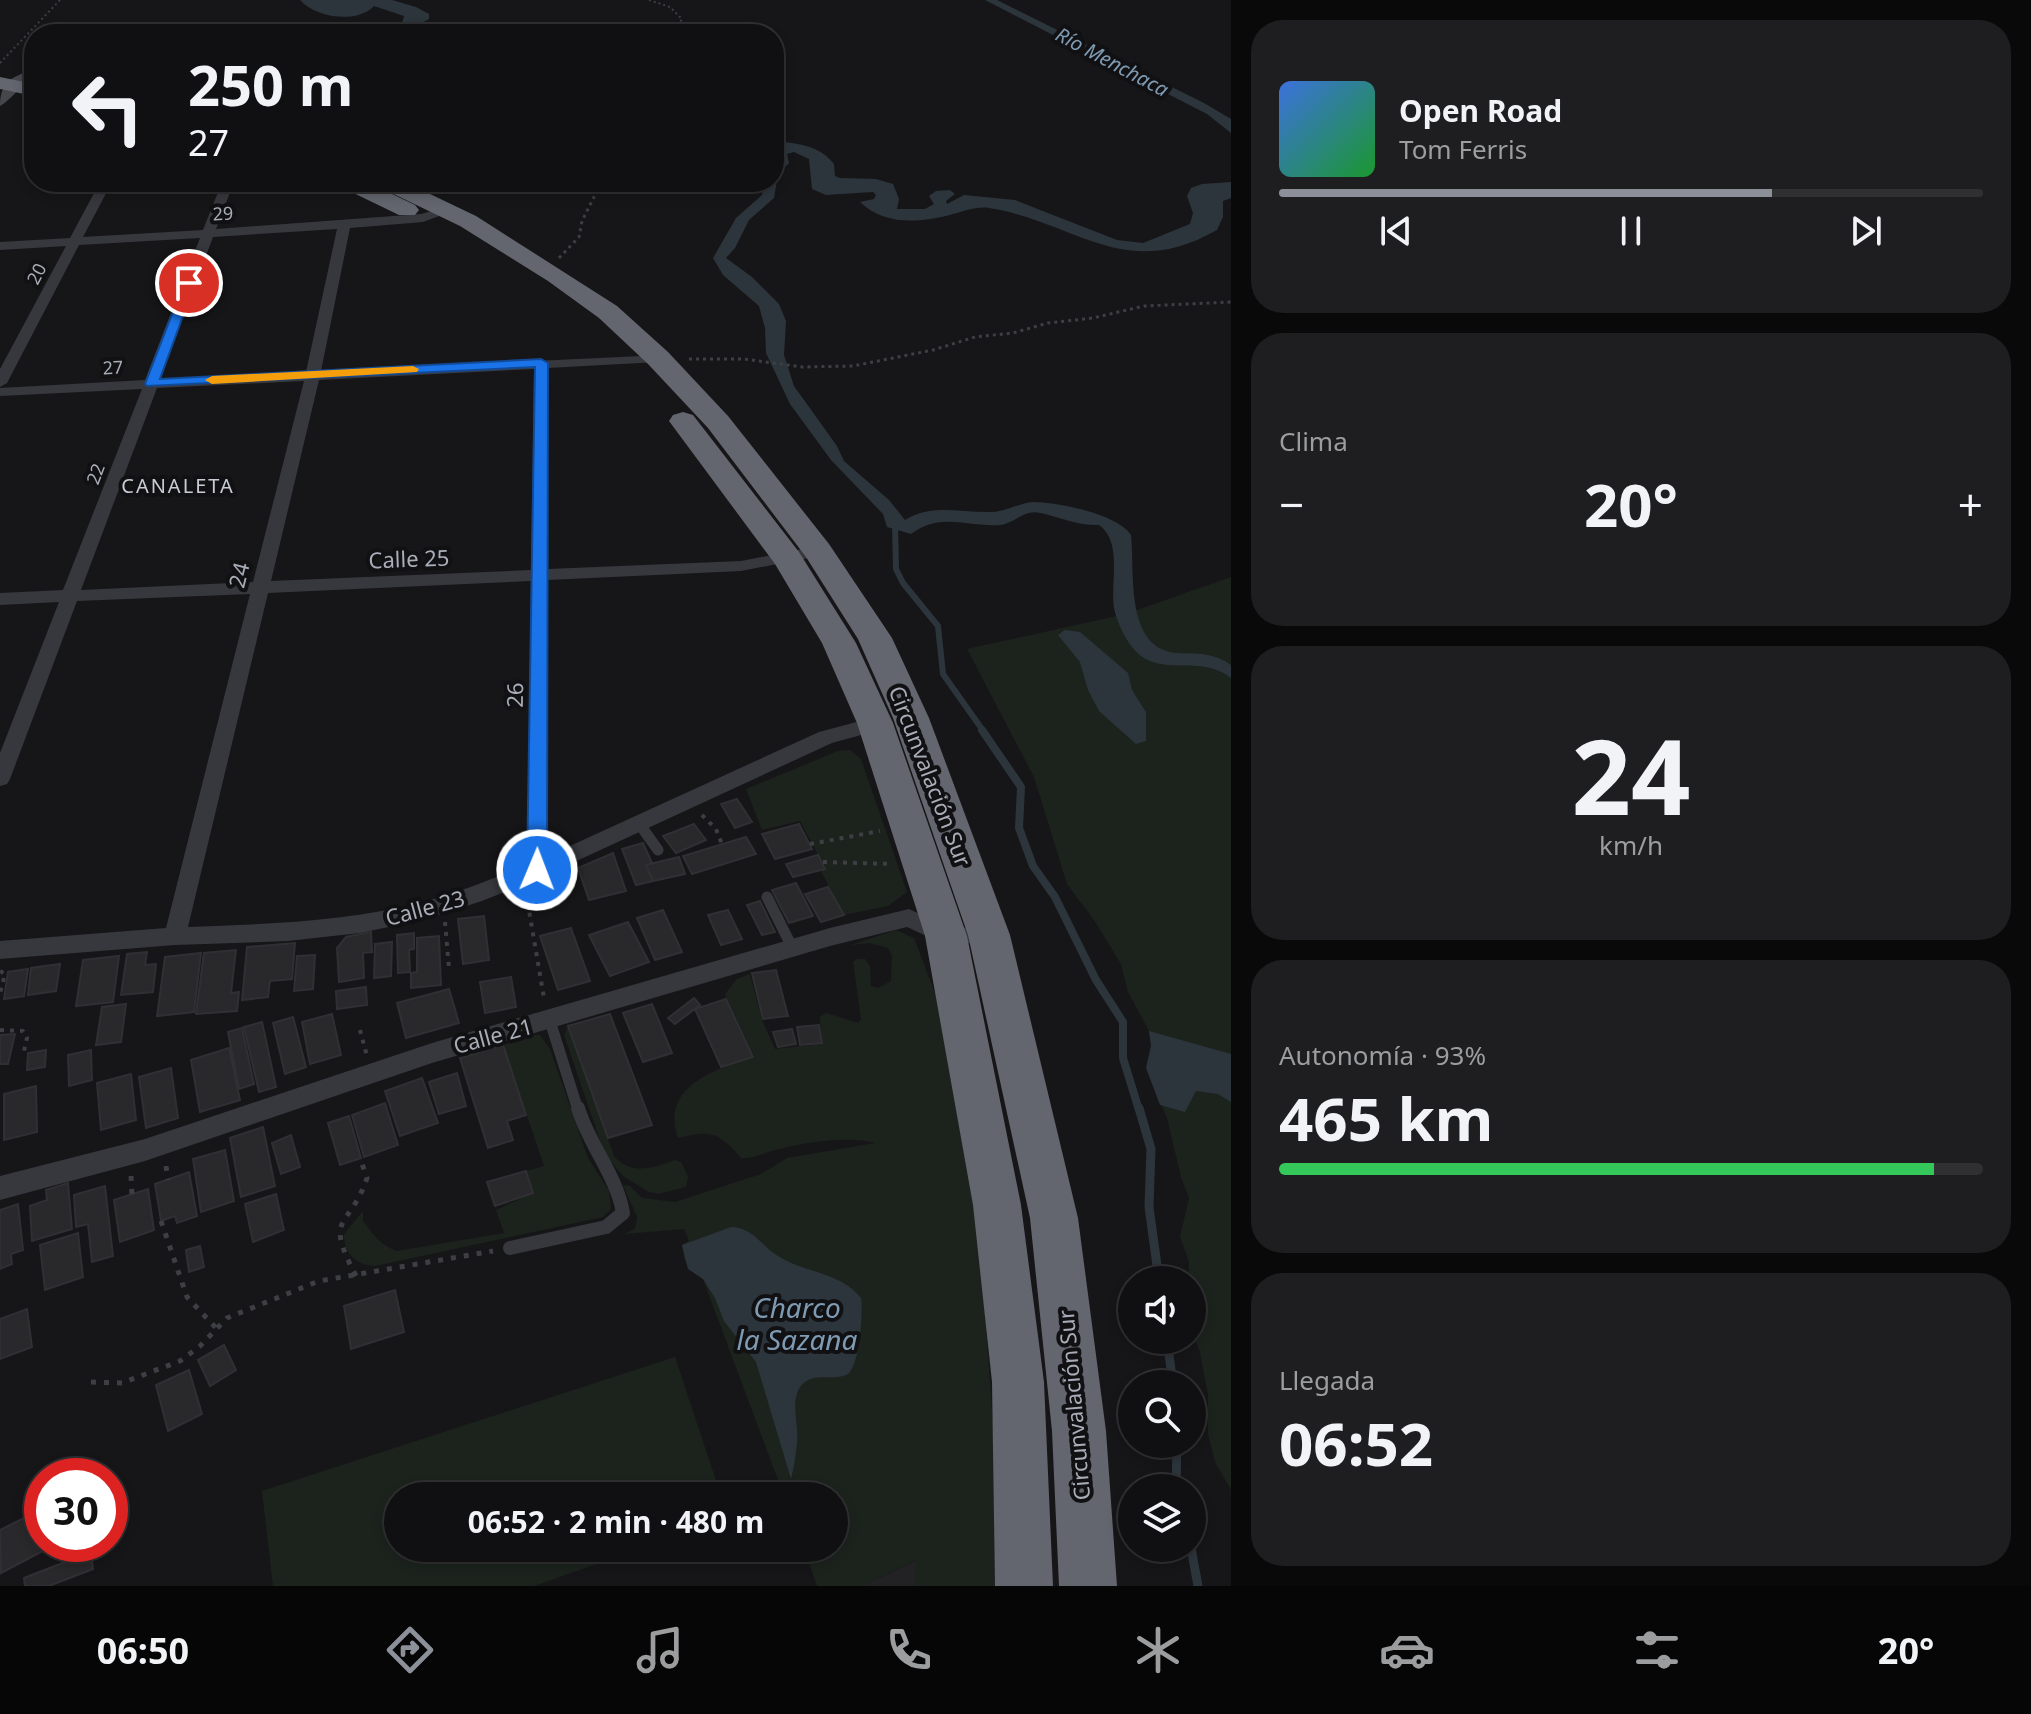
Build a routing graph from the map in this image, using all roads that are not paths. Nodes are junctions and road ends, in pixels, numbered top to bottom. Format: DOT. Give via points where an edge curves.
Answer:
graph roads {
  1 [pos="101,192"];
  2 [pos="224,192"];
  3 [pos="376,192"];
  4 [pos="402,192"];
  5 [pos="434,214"];
  6 [pos="344,225"];
  7 [pos="208,233"];
  8 [pos="75,242"];
  9 [pos="0,246"];
  10 [pos="642,358"];
  11 [pos="541,363"];
  12 [pos="313,374"];
  13 [pos="0,383"];
  14 [pos="151,384"];
  15 [pos="0,392"];
  16 [pos="803,555"];
  17 [pos="540,575"];
  18 [pos="261,586"];
  19 [pos="72,595"];
  20 [pos="0,599"];
  21 [pos="893,720"];
  22 [pos="0,779"];
  23 [pos="638,822"];
  24 [pos="658,850"];
  25 [pos="537,870"];
  26 [pos="767,897"];
  27 [pos="989,935"];
  28 [pos="175,936"];
  29 [pos="946,936"];
  30 [pos="792,947"];
  31 [pos="0,950"];
  32 [pos="550,1021"];
  33 [pos="0,1188"];
  34 [pos="510,1248"];
  35 [pos="1024,1586"];
  36 [pos="1088,1586"];
  1 -- 8 [label="street, 20"];
  2 -- 7 [label="street, 22"];
  3 -- 5 [label="highway, Circunvalación Sur"];
  4 -- 5 [label="highway, Circunvalación Sur"];
  5 -- 6 [label="street, 29"];
  5 -- 10 [label="highway, Circunvalación Sur" via="557,276 608,312"];
  6 -- 7 [label="street, 29"];
  6 -- 12 [label="street, 24"];
  7 -- 8 [label="street, 29"];
  7 -- 14 [label="street, 22"];
  8 -- 9 [label="street, 29"];
  8 -- 13 [label="street, 20"];
  10 -- 11 [label="street, 27"];
  10 -- 16 [label="highway, Circunvalación Sur" via="718,422"];
  11 -- 12 [label="street, 27"];
  11 -- 17 [label="street, 26"];
  12 -- 14 [label="street, 27"];
  12 -- 18 [label="street, 24"];
  14 -- 15 [label="street, 27"];
  14 -- 19 [label="street, 22"];
  16 -- 17 [label="street, Calle 25" via="741,566"];
  16 -- 21 [label="highway, Circunvalación Sur" via="875,638"];
  17 -- 18 [label="street, Calle 25"];
  17 -- 25 [label="street, 26"];
  18 -- 19 [label="street, Calle 25"];
  18 -- 28 [label="street, 24"];
  19 -- 20 [label="street, Calle 25"];
  19 -- 22 [label="street, 22"];
  21 -- 23 [label="street, Calle 23" via="826,737"];
  21 -- 27 [label="highway, Circunvalación Sur"];
  21 -- 29 [label="highway, Circunvalación Sur"];
  23 -- 24 [label="lane"];
  23 -- 25 [label="street, Calle 23"];
  25 -- 28 [label="street, Calle 23" via="443,905 360,924"];
  26 -- 30 [label="lane"];
  27 -- 29 [label="street, Calle 21"];
  27 -- 36 [label="highway, Circunvalación Sur" via="1054,1218 1079,1431"];
  28 -- 31 [label="street, Calle 23"];
  29 -- 30 [label="street, Calle 21" via="909,918"];
  29 -- 35 [label="highway, Circunvalación Sur" via="997,1205 1018,1382"];
  30 -- 32 [label="street, Calle 21"];
  32 -- 33 [label="street, Calle 21" via="432,1053 145,1150"];
  32 -- 34 [label="lane" via="586,1135 620,1195 623,1213 606,1227"];
}
